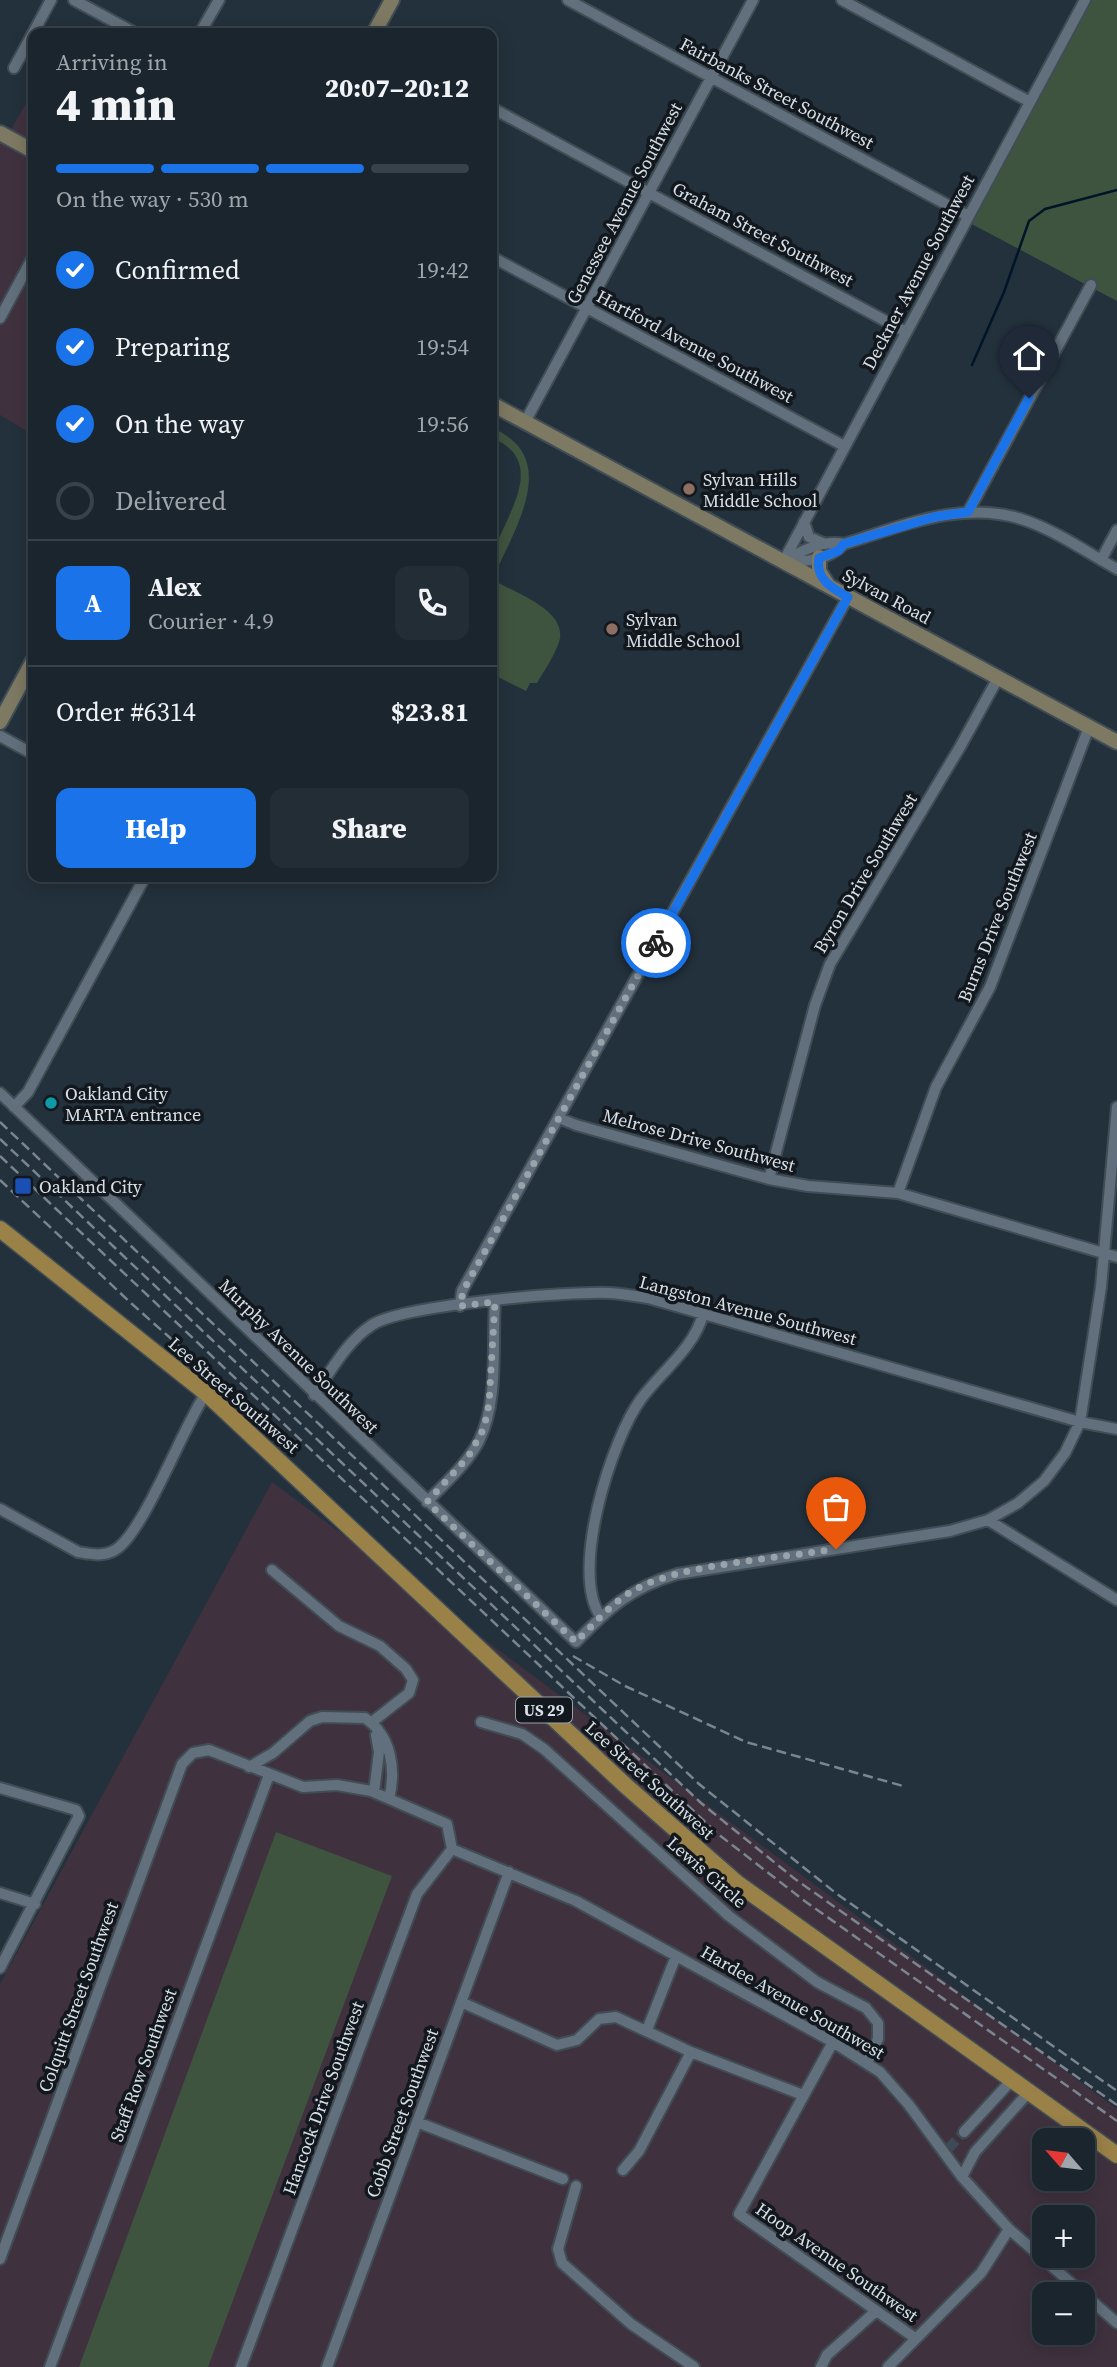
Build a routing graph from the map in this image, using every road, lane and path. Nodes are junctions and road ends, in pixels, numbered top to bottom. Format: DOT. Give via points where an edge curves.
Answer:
graph roads {
  1 [pos="51,0"];
  2 [pos="74,0"];
  3 [pos="219,0"];
  4 [pos="392,0"];
  5 [pos="568,0"];
  6 [pos="753,0"];
  7 [pos="842,0"];
  8 [pos="1085,0"];
  9 [pos="36,28"];
  10 [pos="126,28"];
  11 [pos="203,28"];
  12 [pos="377,28"];
  13 [pos="28,42"];
  14 [pos="14,68"];
  15 [pos="711,77"];
  16 [pos="1030,102"];
  17 [pos="497,111"];
  18 [pos="0,133"];
  19 [pos="28,148"];
  20 [pos="649,193"];
  21 [pos="968,216"];
  22 [pos="497,260"];
  23 [pos="28,266"];
  24 [pos="1091,285"];
  25 [pos="587,308"];
  26 [pos="0,318"];
  27 [pos="906,332"];
  28 [pos="497,407"];
  29 [pos="526,422"];
  30 [pos="844,446"];
  31 [pos="968,512"];
  32 [pos="804,522"];
  33 [pos="1117,530"];
  34 [pos="822,551"];
  35 [pos="1101,560"];
  36 [pos="783,562"];
  37 [pos="1117,569"];
  38 [pos="829,586"];
  39 [pos="848,597"];
  40 [pos="28,670"];
  41 [pos="998,678"];
  42 [pos="0,722"];
  43 [pos="1089,727"];
  44 [pos="0,736"];
  45 [pos="1117,742"];
  46 [pos="28,751"];
  47 [pos="142,882"];
  48 [pos="0,1093"];
  49 [pos="14,1107"];
  50 [pos="1117,1107"];
  51 [pos="559,1118"];
  52 [pos="769,1179"];
  53 [pos="898,1193"];
  54 [pos="0,1229"];
  55 [pos="1105,1253"];
  56 [pos="1117,1257"];
  57 [pos="495,1302"];
  58 [pos="460,1306"];
  59 [pos="703,1314"];
  60 [pos="206,1393"];
  61 [pos="314,1395"];
  62 [pos="1080,1422"];
  63 [pos="1117,1429"];
  64 [pos="427,1502"];
  65 [pos="0,1509"];
  66 [pos="988,1520"];
  67 [pos="272,1570"];
  68 [pos="1117,1600"];
  69 [pos="601,1617"];
  70 [pos="372,1722"];
  71 [pos="481,1722"];
  72 [pos="249,1767"];
  73 [pos="269,1775"];
  74 [pos="0,1788"];
  75 [pos="374,1792"];
  76 [pos="389,1799"];
  77 [pos="452,1849"];
  78 [pos="509,1872"];
  79 [pos="0,1892"];
  80 [pos="35,1904"];
  81 [pos="676,1956"];
  82 [pos="0,1968"];
  83 [pos="461,2002"];
  84 [pos="647,2030"];
  85 [pos="833,2042"];
  86 [pos="691,2052"];
  87 [pos="867,2063"];
  88 [pos="1011,2081"];
  89 [pos="1028,2093"];
  90 [pos="803,2095"];
  91 [pos="417,2122"];
  92 [pos="964,2132"];
  93 [pos="1117,2155"];
  94 [pos="623,2170"];
  95 [pos="962,2177"];
  96 [pos="563,2179"];
  97 [pos="576,2186"];
  98 [pos="1009,2229"];
  99 [pos="0,2259"];
  100 [pos="876,2311"];
  101 [pos="1117,2323"];
  102 [pos="915,2338"];
  103 [pos="50,2367"];
  104 [pos="242,2367"];
  105 [pos="327,2367"];
  106 [pos="694,2367"];
  107 [pos="821,2367"];
  108 [pos="888,2367"];
  1 -- 9 [label="street"];
  2 -- 10 [label="street"];
  3 -- 11 [label="street"];
  4 -- 12 [label="main road"];
  5 -- 15 [label="street, Fairbanks Street Southwest"];
  6 -- 15 [label="street, Genessee Avenue Southwest"];
  7 -- 16 [label="street"];
  8 -- 16 [label="street, Deckner Avenue Southwest"];
  13 -- 14 [label="street"];
  15 -- 20 [label="street, Genessee Avenue Southwest"];
  15 -- 21 [label="street, Fairbanks Street Southwest"];
  16 -- 21 [label="street, Deckner Avenue Southwest"];
  17 -- 20 [label="street, Graham Street Southwest"];
  18 -- 19 [label="main road"];
  20 -- 25 [label="street, Genessee Avenue Southwest"];
  20 -- 27 [label="street, Graham Street Southwest"];
  21 -- 27 [label="street, Deckner Avenue Southwest"];
  22 -- 25 [label="street, Hartford Avenue Southwest"];
  23 -- 26 [label="street"];
  24 -- 31 [label="street"];
  25 -- 29 [label="street, Genessee Avenue Southwest"];
  25 -- 30 [label="street, Hartford Avenue Southwest"];
  27 -- 30 [label="street, Deckner Avenue Southwest"];
  28 -- 29 [label="main road, Sylvan Road"];
  29 -- 36 [label="main road, Sylvan Road"];
  30 -- 32 [label="street, Deckner Avenue Southwest"];
  31 -- 34 [label="street" via="934,517 844,544 838,551"];
  31 -- 35 [label="street" via="1025,520"];
  32 -- 34 [label="street" via="809,537"];
  32 -- 36 [label="street, Deckner Avenue Southwest"];
  33 -- 35 [label="street"];
  34 -- 36 [label="street" via="803,562"];
  34 -- 38 [label="main road" via="819,571"];
  35 -- 37 [label="street"];
  36 -- 38 [label="main road, Sylvan Road"];
  38 -- 39 [label="main road, Sylvan Road"];
  39 -- 41 [label="main road, Sylvan Road"];
  39 -- 51 [label="street"];
  40 -- 42 [label="main road"];
  41 -- 43 [label="main road, Sylvan Road"];
  41 -- 52 [label="street, Byron Drive Southwest" via="830,964"];
  43 -- 45 [label="main road, Sylvan Road"];
  43 -- 53 [label="street, Burns Drive Southwest" via="990,987 936,1087"];
  44 -- 46 [label="street"];
  47 -- 49 [label="street" via="28,1092"];
  48 -- 49 [label="street, Murphy Avenue Southwest"];
  49 -- 61 [label="street, Murphy Avenue Southwest"];
  50 -- 55 [label="street"];
  51 -- 52 [label="street, Melrose Drive Southwest"];
  51 -- 58 [label="street" via="463,1291"];
  52 -- 53 [label="street, Melrose Drive Southwest"];
  53 -- 55 [label="street, Melrose Drive Southwest"];
  54 -- 60 [label="main road, Lee Street Southwest / US 29"];
  55 -- 56 [label="street, Melrose Drive Southwest"];
  55 -- 62 [label="street"];
  57 -- 58 [label="street, Langston Avenue Southwest"];
  57 -- 59 [label="street, Langston Avenue Southwest" via="611,1293"];
  57 -- 64 [label="street" via="484,1428 468,1457"];
  58 -- 61 [label="street, Langston Avenue Southwest" via="402,1312 373,1324 351,1343"];
  59 -- 62 [label="street, Langston Avenue Southwest"];
  59 -- 69 [label="street" via="697,1331 639,1402 606,1472 591,1556 592,1600"];
  60 -- 65 [label="street" via="135,1531 114,1551 78,1552"];
  60 -- 88 [label="main road, Lee Street Southwest / US 29" via="680,1836 795,1927"];
  61 -- 64 [label="street, Murphy Avenue Southwest"];
  62 -- 63 [label="street, Langston Avenue Southwest"];
  62 -- 66 [label="street" via="1044,1481"];
  64 -- 69 [label="street, Murphy Avenue Southwest" via="576,1642"];
  66 -- 68 [label="street"];
  66 -- 69 [label="street" via="950,1531 677,1574 635,1589"];
  67 -- 70 [label="street" via="339,1626 368,1638 406,1669 413,1687"];
  70 -- 72 [label="street" via="322,1717 310,1721"];
  70 -- 75 [label="street" via="379,1752"];
  70 -- 76 [label="street" via="393,1762"];
  71 -- 87 [label="street, Lewis Circle" via="522,1734 544,1749 729,1916 817,1982 866,2008 878,2023 878,2039"];
  72 -- 73 [label="street"];
  72 -- 99 [label="street, Colquitt Street Southwest" via="209,1750 196,1752 182,1764"];
  73 -- 75 [label="street" via="303,1787 352,1786"];
  73 -- 103 [label="street, Staff Row Southwest"];
  74 -- 80 [label="street" via="76,1810 79,1822"];
  75 -- 76 [label="street"];
  76 -- 77 [label="street" via="447,1824"];
  77 -- 78 [label="street, Hardee Avenue Southwest"];
  77 -- 104 [label="street, Hancock Drive Southwest" via="417,1894"];
  78 -- 81 [label="street, Hardee Avenue Southwest" via="576,1901"];
  78 -- 83 [label="street, Cobb Street Southwest"];
  79 -- 80 [label="street"];
  80 -- 82 [label="street"];
  81 -- 84 [label="street"];
  81 -- 85 [label="street, Hardee Avenue Southwest"];
  83 -- 84 [label="street" via="556,2045 577,2040 599,2019 608,2017"];
  83 -- 91 [label="street, Cobb Street Southwest"];
  84 -- 86 [label="street"];
  85 -- 87 [label="street, Hardee Avenue Southwest"];
  85 -- 90 [label="street"];
  86 -- 90 [label="street"];
  86 -- 94 [label="street" via="639,2151"];
  87 -- 95 [label="street, Hardee Avenue Southwest" via="909,2105"];
  88 -- 89 [label="main road, Lee Street Southwest / US 29"];
  88 -- 92 [label="street"];
  89 -- 93 [label="main road, Lee Street Southwest / US 29"];
  89 -- 95 [label="street" via="975,2152"];
  90 -- 100 [label="street, Hoop Avenue Southwest" via="738,2214"];
  91 -- 96 [label="street"];
  91 -- 105 [label="street, Cobb Street Southwest"];
  95 -- 98 [label="street, Hardee Avenue Southwest"];
  97 -- 106 [label="street" via="558,2249 562,2263 631,2324"];
  98 -- 101 [label="street, Hardee Avenue Southwest"];
  98 -- 102 [label="street" via="981,2273"];
  100 -- 102 [label="street, Hoop Avenue Southwest"];
  100 -- 107 [label="street" via="827,2355"];
  102 -- 108 [label="street"];
}
